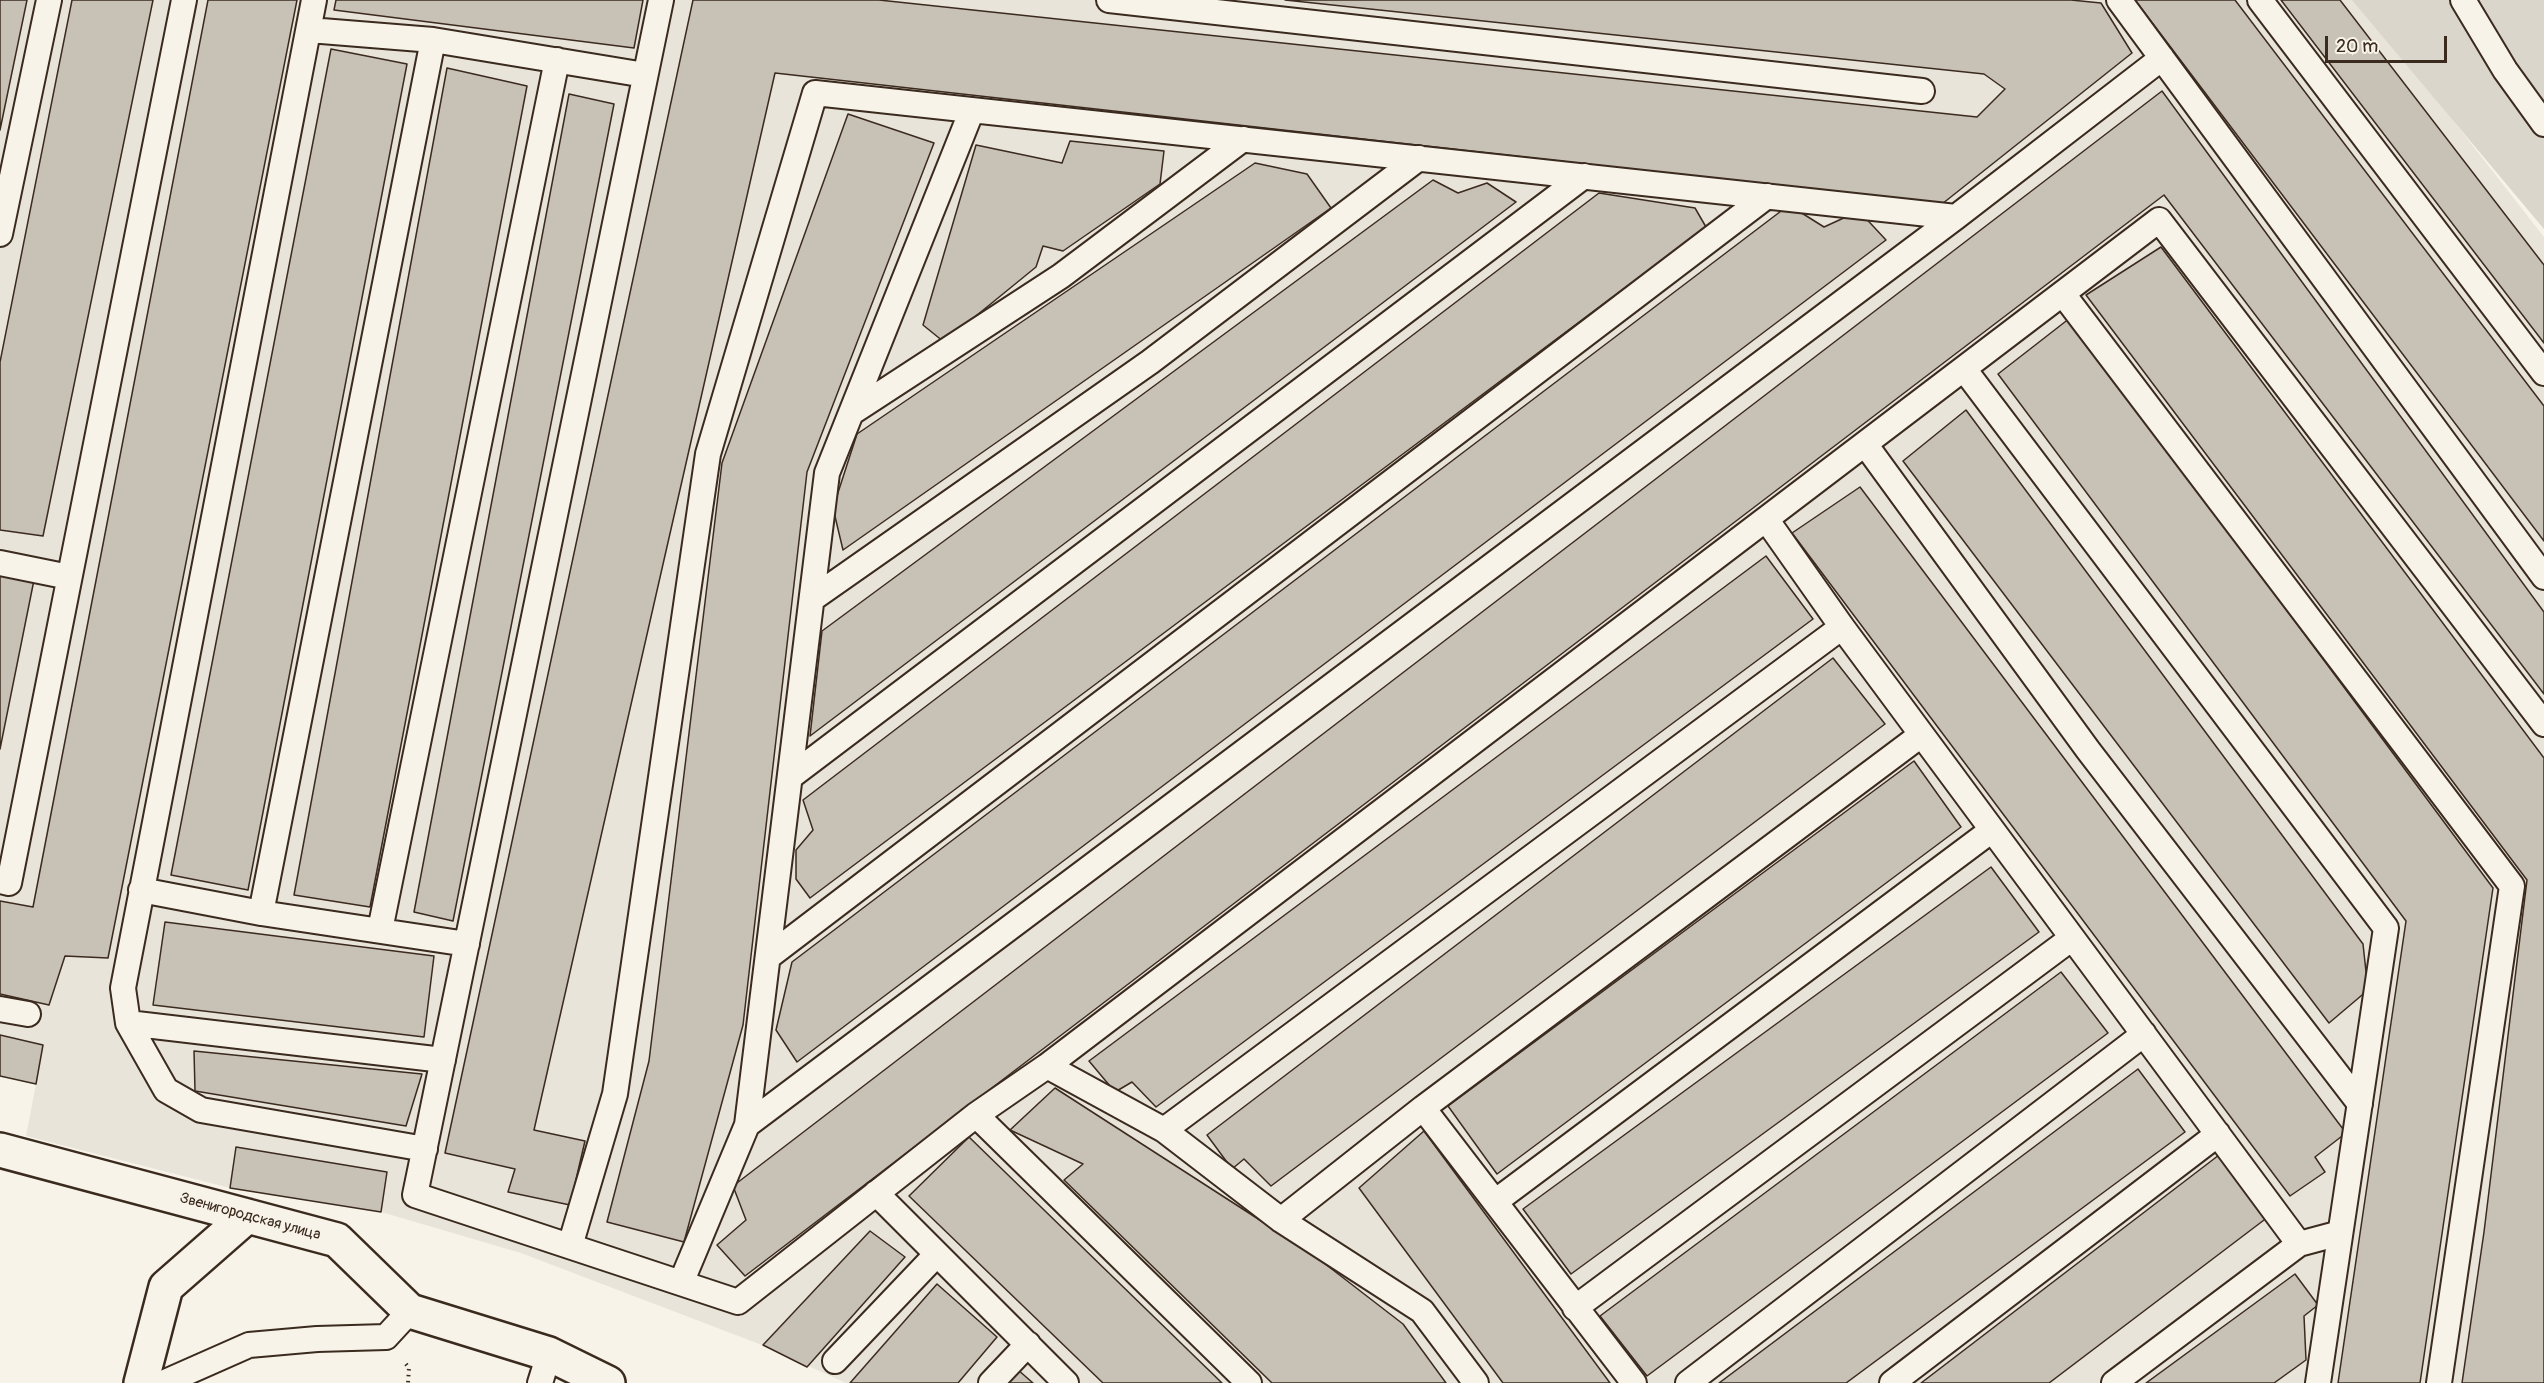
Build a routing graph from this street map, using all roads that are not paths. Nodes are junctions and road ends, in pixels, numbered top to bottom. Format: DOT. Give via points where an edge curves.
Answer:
graph roads {
  1 [pos="49,0"];
  2 [pos="184,0"];
  3 [pos="314,0"];
  4 [pos="661,0"];
  5 [pos="1109,0"];
  6 [pos="2119,0"];
  7 [pos="2260,0"];
  8 [pos="2463,0"];
  9 [pos="309,30"];
  10 [pos="433,40"];
  11 [pos="2162,58"];
  12 [pos="557,60"];
  13 [pos="645,75"];
  14 [pos="1922,91"];
  15 [pos="972,110"];
  16 [pos="2544,124"];
  17 [pos="1244,139"];
  18 [pos="1419,158"];
  19 [pos="1584,176"];
  20 [pos="1767,196"];
  21 [pos="1956,217"];
  22 [pos="0,234"];
  23 [pos="2062,294"];
  24 [pos="1964,369"];
  25 [pos="2544,373"];
  26 [pos="851,413"];
  27 [pos="1865,444"];
  28 [pos="1766,519"];
  29 [pos="0,563"];
  30 [pos="69,577"];
  31 [pos="2544,577"];
  32 [pos="812,599"];
  33 [pos="1842,627"];
  34 [pos="2544,724"];
  35 [pos="1921,735"];
  36 [pos="790,777"];
  37 [pos="1992,830"];
  38 [pos="0,881"];
  39 [pos="141,890"];
  40 [pos="261,913"];
  41 [pos="380,930"];
  42 [pos="2072,938"];
  43 [pos="467,944"];
  44 [pos="768,957"];
  45 [pos="0,1009"];
  46 [pos="28,1014"];
  47 [pos="128,1023"];
  48 [pos="2144,1034"];
  49 [pos="443,1060"];
  50 [pos="1047,1066"];
  51 [pos="2360,1104"];
  52 [pos="1423,1108"];
  53 [pos="976,1115"];
  54 [pos="747,1125"];
  55 [pos="1164,1130"];
  56 [pos="2218,1134"];
  57 [pos="425,1149"];
  58 [pos="0,1150"];
  59 [pos="876,1193"];
  60 [pos="1496,1201"];
  61 [pos="247,1216"];
  62 [pos="1281,1220"];
  63 [pos="2340,1233"];
  64 [pos="2299,1244"];
  65 [pos="570,1246"];
  66 [pos="936,1255"];
  67 [pos="681,1283"];
  68 [pos="1575,1308"];
  69 [pos="410,1311"];
  70 [pos="1028,1344"];
  71 [pos="835,1361"];
  72 [pos="544,1369"];
  73 [pos="141,1383"];
  74 [pos="163,1383"];
  75 [pos="608,1383"];
  76 [pos="990,1383"];
  77 [pos="1066,1383"];
  78 [pos="1249,1383"];
  79 [pos="1476,1383"];
  80 [pos="1634,1383"];
  81 [pos="1688,1383"];
  82 [pos="1892,1383"];
  83 [pos="2114,1383"];
  84 [pos="2318,1383"];
  85 [pos="2439,1383"];
  1 -- 22 [label="lane"];
  2 -- 30 [label="lane"];
  3 -- 9 [label="lane"];
  4 -- 13 [label="lane"];
  5 -- 14 [label="lane"];
  6 -- 11 [label="lane"];
  7 -- 25 [label="lane"];
  8 -- 16 [label="lane" via="2505,70"];
  9 -- 10 [label="lane"];
  9 -- 39 [label="lane"];
  10 -- 12 [label="lane"];
  10 -- 40 [label="lane"];
  11 -- 21 [label="lane"];
  11 -- 31 [label="lane"];
  12 -- 13 [label="lane"];
  12 -- 41 [label="lane"];
  13 -- 43 [label="lane"];
  15 -- 17 [label="lane"];
  15 -- 26 [label="lane"];
  15 -- 65 [label="lane" via="816,93 708,454 615,1094"];
  17 -- 18 [label="lane"];
  17 -- 26 [label="lane" via="1060,276"];
  18 -- 19 [label="lane"];
  18 -- 32 [label="lane" via="1150,362"];
  19 -- 20 [label="lane"];
  19 -- 36 [label="lane"];
  20 -- 21 [label="lane"];
  20 -- 44 [label="lane"];
  21 -- 54 [label="lane"];
  23 -- 24 [label="lane"];
  23 -- 34 [label="lane" via="2159,220"];
  23 -- 85 [label="lane" via="2512,886"];
  24 -- 27 [label="lane"];
  24 -- 51 [label="lane" via="2386,928"];
  26 -- 32 [label="lane" via="827,473"];
  27 -- 28 [label="lane"];
  27 -- 51 [label="lane" via="2088,750"];
  28 -- 33 [label="lane"];
  28 -- 50 [label="lane"];
  29 -- 30 [label="lane"];
  30 -- 38 [label="lane" via="9,883"];
  32 -- 36 [label="lane"];
  33 -- 35 [label="lane"];
  33 -- 55 [label="lane"];
  35 -- 37 [label="lane"];
  35 -- 52 [label="lane"];
  36 -- 44 [label="lane"];
  37 -- 42 [label="lane"];
  37 -- 60 [label="lane"];
  39 -- 40 [label="lane"];
  39 -- 47 [label="lane" via="123,988"];
  40 -- 41 [label="lane"];
  41 -- 43 [label="lane"];
  42 -- 48 [label="lane"];
  42 -- 68 [label="lane"];
  43 -- 49 [label="lane"];
  44 -- 54 [label="lane"];
  45 -- 46 [label="lane"];
  47 -- 49 [label="lane"];
  47 -- 57 [label="lane" via="166,1090 201,1110"];
  48 -- 56 [label="lane"];
  48 -- 81 [label="lane"];
  49 -- 57 [label="lane"];
  50 -- 53 [label="lane"];
  50 -- 55 [label="lane"];
  51 -- 63 [label="lane"];
  52 -- 60 [label="lane"];
  52 -- 62 [label="lane"];
  53 -- 59 [label="lane"];
  53 -- 78 [label="lane"];
  54 -- 67 [label="lane"];
  55 -- 62 [label="lane"];
  56 -- 64 [label="lane"];
  56 -- 82 [label="lane"];
  57 -- 65 [label="lane" via="416,1195"];
  58 -- 61 [label="street, Звенигородская улица"];
  59 -- 66 [label="lane"];
  59 -- 67 [label="lane" via="738,1302"];
  60 -- 68 [label="lane"];
  61 -- 69 [label="street, Звенигородская улица" via="337,1240"];
  61 -- 73 [label="street" via="166,1287"];
  62 -- 79 [label="lane" via="1422,1311"];
  63 -- 64 [label="lane"];
  63 -- 84 [label="lane"];
  64 -- 83 [label="lane"];
  65 -- 67 [label="lane"];
  66 -- 70 [label="lane"];
  66 -- 71 [label="lane"];
  68 -- 80 [label="lane"];
  69 -- 72 [label="street, Звенигородская улица"];
  69 -- 74 [label="lane" via="386,1337 249,1345"];
  70 -- 76 [label="lane"];
  70 -- 77 [label="lane"];
  72 -- 75 [label="street, Звенигородская улица"];
}
